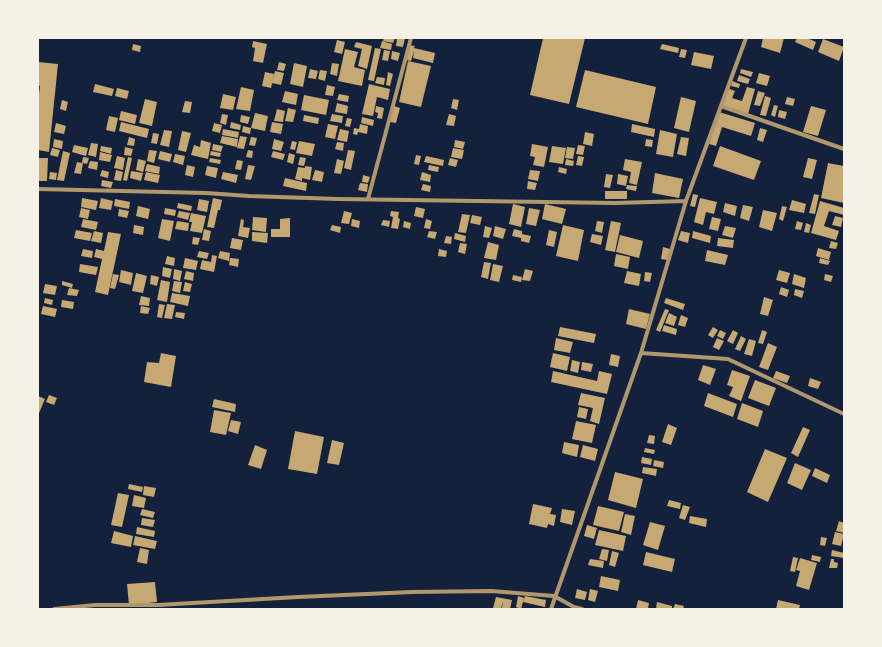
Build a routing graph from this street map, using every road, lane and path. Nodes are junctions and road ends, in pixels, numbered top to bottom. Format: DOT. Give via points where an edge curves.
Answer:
graph roads {
  1 [pos="411,38"];
  2 [pos="746,38"];
  3 [pos="721,106"];
  4 [pos="844,149"];
  5 [pos="38,189"];
  6 [pos="368,199"];
  7 [pos="686,202"];
  8 [pos="640,353"];
  9 [pos="844,414"];
  10 [pos="554,596"];
  11 [pos="174,605"];
  12 [pos="54,609"];
  13 [pos="170,609"];
  14 [pos="551,609"];
  15 [pos="582,609"];
  1 -- 6 [label="street"];
  2 -- 3 [label="street"];
  3 -- 4 [label="street"];
  3 -- 7 [label="street"];
  5 -- 6 [label="street"];
  6 -- 7 [label="street"];
  7 -- 8 [label="street"];
  8 -- 9 [label="street" via="728,359"];
  8 -- 10 [label="street"];
  10 -- 11 [label="street" via="491,591 412,592"];
  10 -- 14 [label="street"];
  10 -- 15 [label="street"];
  11 -- 12 [label="street" via="95,605"];
  11 -- 13 [label="street"];
}
